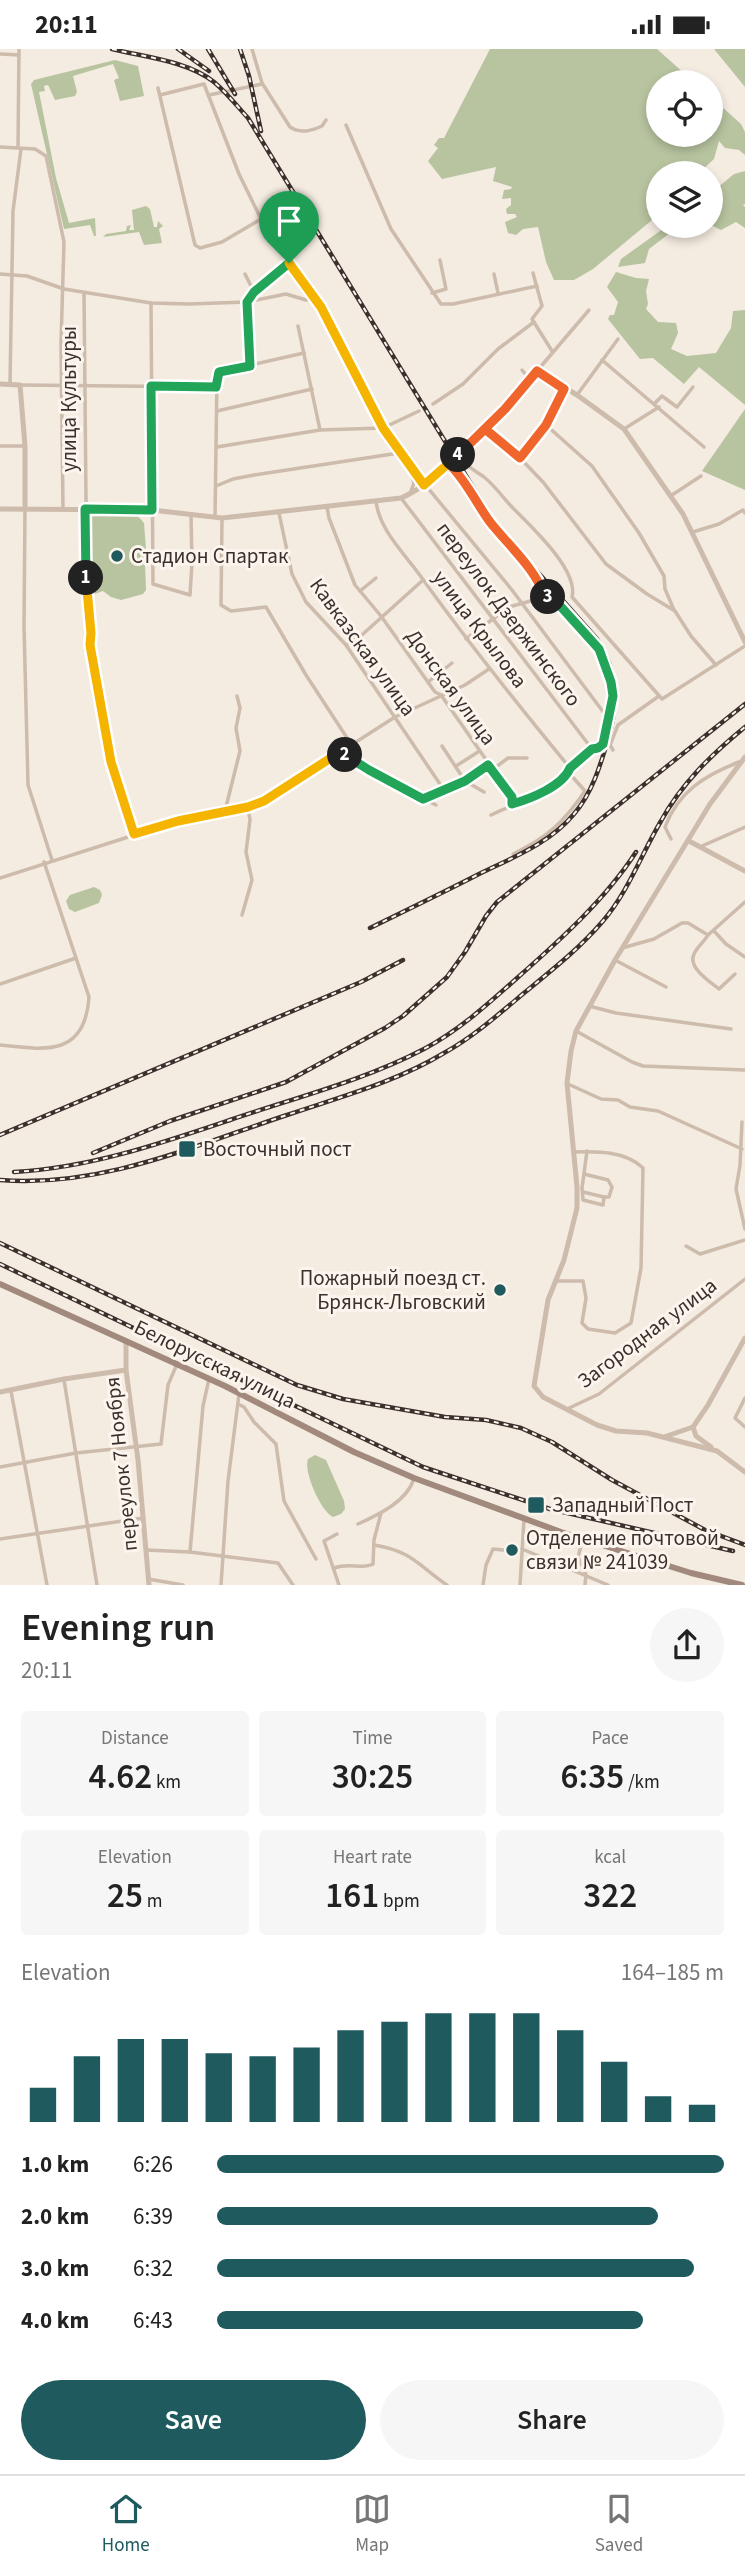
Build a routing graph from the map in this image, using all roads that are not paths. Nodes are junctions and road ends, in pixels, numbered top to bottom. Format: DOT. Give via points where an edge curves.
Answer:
graph roads {
  1 [pos="19,49"];
  2 [pos="252,49"];
  3 [pos="0,54"];
  4 [pos="19,55"];
  5 [pos="262,83"];
  6 [pos="158,88"];
  7 [pos="160,95"];
  8 [pos="209,95"];
  9 [pos="326,120"];
  10 [pos="346,125"];
  11 [pos="0,147"];
  12 [pos="19,148"];
  13 [pos="261,219"];
  14 [pos="440,260"];
  15 [pos="289,263"];
  16 [pos="533,273"];
  17 [pos="0,274"];
  18 [pos="245,274"];
  19 [pos="494,274"];
  20 [pos="12,276"];
  21 [pos="537,286"];
  22 [pos="64,289"];
  23 [pos="254,292"];
  24 [pos="83,293"];
  25 [pos="432,293"];
  26 [pos="498,294"];
  27 [pos="314,297"];
  28 [pos="247,302"];
  29 [pos="151,303"];
  30 [pos="589,310"];
  31 [pos="534,322"];
  32 [pos="298,326"];
  33 [pos="618,339"];
  34 [pos="552,351"];
  35 [pos="304,353"];
  36 [pos="601,360"];
  37 [pos="250,366"];
  38 [pos="523,370"];
  39 [pos="537,371"];
  40 [pos="530,380"];
  41 [pos="0,384"];
  42 [pos="10,384"];
  43 [pos="20,385"];
  44 [pos="61,385"];
  45 [pos="83,385"];
  46 [pos="151,386"];
  47 [pos="216,387"];
  48 [pos="693,387"];
  49 [pos="312,389"];
  50 [pos="564,389"];
  51 [pos="577,395"];
  52 [pos="433,404"];
  53 [pos="657,405"];
  54 [pos="217,411"];
  55 [pos="419,411"];
  56 [pos="546,425"];
  57 [pos="383,428"];
  58 [pos="485,429"];
  59 [pos="624,429"];
  60 [pos="320,430"];
  61 [pos="0,446"];
  62 [pos="26,446"];
  63 [pos="217,447"];
  64 [pos="704,447"];
  65 [pos="399,453"];
  66 [pos="459,455"];
  67 [pos="520,458"];
  68 [pos="449,464"];
  69 [pos="410,469"];
  70 [pos="701,476"];
  71 [pos="424,485"];
  72 [pos="216,486"];
  73 [pos="410,495"];
  74 [pos="672,495"];
  75 [pos="401,498"];
  76 [pos="376,501"];
  77 [pos="327,507"];
  78 [pos="0,509"];
  79 [pos="25,509"];
  80 [pos="63,509"];
  81 [pos="85,509"];
  82 [pos="152,510"];
  83 [pos="744,512"];
  84 [pos="279,513"];
  85 [pos="191,516"];
  86 [pos="218,518"];
  87 [pos="693,532"];
  88 [pos="376,578"];
  89 [pos="423,580"];
  90 [pos="360,591"];
  91 [pos="545,597"];
  92 [pos="519,602"];
  93 [pos="675,611"];
  94 [pos="381,616"];
  95 [pos="491,620"];
  96 [pos="466,639"];
  97 [pos="745,644"];
  98 [pos="346,645"];
  99 [pos="452,663"];
  100 [pos="716,664"];
  101 [pos="489,669"];
  102 [pos="428,682"];
  103 [pos="441,695"];
  104 [pos="659,695"];
  105 [pos="237,697"];
  106 [pos="395,717"];
  107 [pos="607,717"];
  108 [pos="351,744"];
  109 [pos="442,745"];
  110 [pos="592,749"];
  111 [pos="613,750"];
  112 [pos="478,751"];
  113 [pos="340,752"];
  114 [pos="527,758"];
  115 [pos="743,759"];
  116 [pos="456,766"];
  117 [pos="490,767"];
  118 [pos="570,771"];
  119 [pos="465,781"];
  120 [pos="444,790"];
  121 [pos="484,792"];
  122 [pos="423,799"];
  123 [pos="512,804"];
  124 [pos="436,805"];
  125 [pos="248,807"];
  126 [pos="225,811"];
  127 [pos="491,815"];
  128 [pos="745,827"];
  129 [pos="134,834"];
  130 [pos="671,839"];
  131 [pos="689,841"];
  132 [pos="702,846"];
  133 [pos="513,855"];
  134 [pos="52,860"];
  135 [pos="44,862"];
  136 [pos="745,871"];
  137 [pos="0,878"];
  138 [pos="745,902"];
  139 [pos="242,915"];
  140 [pos="714,931"];
  141 [pos="708,935"];
  142 [pos="622,948"];
  143 [pos="745,957"];
  144 [pos="76,958"];
  145 [pos="615,960"];
  146 [pos="735,974"];
  147 [pos="0,984"];
  148 [pos="666,987"];
  149 [pos="589,1006"];
  150 [pos="731,1029"];
  151 [pos="576,1031"];
  152 [pos="0,1045"];
  153 [pos="745,1070"];
  154 [pos="568,1083"];
  155 [pos="742,1122"];
  156 [pos="742,1149"];
  157 [pos="587,1151"];
  158 [pos="574,1152"];
  159 [pos="584,1174"];
  160 [pos="582,1192"];
  161 [pos="604,1197"];
  162 [pos="745,1229"];
  163 [pos="745,1240"];
  164 [pos="686,1246"];
  165 [pos="745,1279"];
  166 [pos="554,1281"];
  167 [pos="0,1284"];
  168 [pos="126,1341"];
  169 [pos="744,1343"];
  170 [pos="177,1364"];
  171 [pos="126,1370"];
  172 [pos="64,1379"];
  173 [pos="209,1379"];
  174 [pos="11,1390"];
  175 [pos="0,1392"];
  176 [pos="239,1394"];
  177 [pos="745,1398"];
  178 [pos="238,1405"];
  179 [pos="567,1409"];
  180 [pos="693,1427"];
  181 [pos="745,1427"];
  182 [pos="664,1437"];
  183 [pos="135,1445"];
  184 [pos="717,1451"];
  185 [pos="76,1453"];
  186 [pos="24,1462"];
  187 [pos="0,1467"];
  188 [pos="745,1472"];
  189 [pos="414,1478"];
  190 [pos="382,1513"];
  191 [pos="143,1517"];
  192 [pos="525,1518"];
  193 [pos="358,1524"];
  194 [pos="88,1527"];
  195 [pos="37,1534"];
  196 [pos="337,1534"];
  197 [pos="0,1539"];
  198 [pos="583,1539"];
  199 [pos="374,1545"];
  200 [pos="522,1549"];
  201 [pos="503,1550"];
  202 [pos="146,1551"];
  203 [pos="190,1552"];
  204 [pos="223,1556"];
  205 [pos="316,1559"];
  206 [pos="334,1568"];
  207 [pos="586,1575"];
  208 [pos="439,1580"];
  209 [pos="149,1582"];
  210 [pos="47,1585"];
  211 [pos="97,1585"];
  212 [pos="183,1585"];
  213 [pos="221,1585"];
  214 [pos="293,1585"];
  215 [pos="339,1585"];
  216 [pos="436,1585"];
  217 [pos="447,1585"];
  218 [pos="483,1585"];
  219 [pos="520,1585"];
  220 [pos="585,1585"];
  221 [pos="608,1585"];
  222 [pos="742,1585"];
  1 -- 4 [label="street"];
  2 -- 5 [label="street"];
  3 -- 4 [label="street"];
  4 -- 12 [label="street"];
  5 -- 8 [label="street"];
  5 -- 9 [label="street" via="285,123 296,131 315,129"];
  6 -- 7 [label="street"];
  7 -- 8 [label="street" via="204,84"];
  7 -- 13 [label="street" via="195,245 200,248 222,242"];
  8 -- 13 [label="street"];
  10 -- 25 [label="street" via="391,229"];
  11 -- 12 [label="street"];
  12 -- 20 [label="street"];
  12 -- 22 [label="street" via="35,149 46,156 64,242"];
  13 -- 15 [label="street"];
  14 -- 25 [label="street" via="446,289"];
  15 -- 23 [label="street"];
  15 -- 27 [label="street"];
  16 -- 21 [label="street"];
  17 -- 20 [label="street"];
  18 -- 23 [label="street"];
  19 -- 26 [label="street"];
  20 -- 22 [label="street" via="27,276"];
  20 -- 42 [label="street"];
  21 -- 26 [label="street"];
  21 -- 31 [label="street" via="542,306"];
  22 -- 24 [label="street"];
  22 -- 44 [label="street"];
  23 -- 28 [label="street"];
  24 -- 29 [label="street"];
  24 -- 45 [label="street, улица Культуры"];
  25 -- 26 [label="street" via="447,305"];
  27 -- 28 [label="street" via="306,300 286,294"];
  27 -- 57 [label="street"];
  28 -- 29 [label="street"];
  28 -- 37 [label="street"];
  29 -- 46 [label="street"];
  30 -- 34 [label="street"];
  31 -- 34 [label="street"];
  31 -- 52 [label="street"];
  32 -- 35 [label="street"];
  33 -- 36 [label="street"];
  34 -- 39 [label="street"];
  35 -- 37 [label="street"];
  35 -- 49 [label="street"];
  36 -- 51 [label="street"];
  36 -- 53 [label="street"];
  37 -- 47 [label="street" via="219,372"];
  38 -- 40 [label="street"];
  39 -- 40 [label="street"];
  39 -- 50 [label="street"];
  40 -- 58 [label="street"];
  41 -- 42 [label="street"];
  42 -- 43 [label="street"];
  43 -- 44 [label="street"];
  43 -- 62 [label="street"];
  44 -- 45 [label="street"];
  44 -- 80 [label="street"];
  45 -- 46 [label="street"];
  45 -- 81 [label="street, улица Культуры"];
  46 -- 47 [label="street"];
  46 -- 82 [label="street"];
  47 -- 54 [label="street"];
  48 -- 53 [label="street" via="677,407 662,395"];
  49 -- 54 [label="street"];
  49 -- 60 [label="street"];
  50 -- 51 [label="street"];
  50 -- 56 [label="street"];
  51 -- 59 [label="street"];
  53 -- 59 [label="street"];
  53 -- 64 [label="street"];
  54 -- 63 [label="street"];
  55 -- 57 [label="street"];
  56 -- 67 [label="street"];
  56 -- 93 [label="street" via="584,457 639,533 664,576"];
  57 -- 60 [label="street"];
  57 -- 65 [label="street"];
  58 -- 66 [label="street"];
  58 -- 67 [label="street"];
  59 -- 74 [label="street"];
  60 -- 63 [label="street"];
  61 -- 62 [label="street"];
  62 -- 79 [label="street"];
  63 -- 72 [label="street"];
  65 -- 69 [label="street"];
  65 -- 72 [label="street" via="254,475"];
  66 -- 68 [label="street"];
  66 -- 104 [label="street" via="556,555 574,590 572,597"];
  67 -- 93 [label="street" via="606,564"];
  68 -- 71 [label="street"];
  68 -- 91 [label="street" via="533,574"];
  69 -- 71 [label="street"];
  69 -- 73 [label="street" via="414,483"];
  70 -- 74 [label="street"];
  71 -- 73 [label="street"];
  71 -- 92 [label="street"];
  72 -- 86 [label="street"];
  73 -- 75 [label="street"];
  74 -- 87 [label="street"];
  75 -- 76 [label="street"];
  75 -- 95 [label="street, переулок Дзержинского"];
  76 -- 77 [label="street"];
  76 -- 89 [label="street, улица Крылова" via="379,518"];
  77 -- 84 [label="street"];
  77 -- 90 [label="street, Донская улица"];
  78 -- 79 [label="street"];
  79 -- 80 [label="street"];
  79 -- 134 [label="street" via="28,785"];
  80 -- 81 [label="street"];
  81 -- 82 [label="street"];
  81 -- 129 [label="street, улица Культуры" via="90,645 111,762"];
  82 -- 85 [label="street"];
  82 -- 85 [label="street" via="153,584 190,595"];
  83 -- 87 [label="street"];
  84 -- 86 [label="street"];
  84 -- 98 [label="street, Кавказская улица" via="299,590"];
  85 -- 86 [label="street"];
  86 -- 108 [label="street" via="221,605 231,611 266,607"];
  87 -- 97 [label="street"];
  88 -- 90 [label="street"];
  89 -- 94 [label="street"];
  89 -- 96 [label="street, улица Крылова"];
  90 -- 94 [label="street, Донская улица"];
  91 -- 92 [label="street"];
  91 -- 107 [label="street" via="553,598 599,649 613,688"];
  92 -- 95 [label="street"];
  92 -- 107 [label="street"];
  93 -- 100 [label="street"];
  94 -- 98 [label="street"];
  94 -- 102 [label="street, Донская улица"];
  95 -- 96 [label="street"];
  95 -- 110 [label="street, переулок Дзержинского"];
  96 -- 101 [label="street, улица Крылова"];
  97 -- 100 [label="street"];
  98 -- 106 [label="street, Кавказская улица"];
  99 -- 102 [label="street"];
  100 -- 104 [label="street" via="665,698"];
  101 -- 103 [label="street"];
  101 -- 118 [label="street, улица Крылова"];
  102 -- 103 [label="street, Донская улица"];
  103 -- 106 [label="street"];
  103 -- 112 [label="street, Донская улица"];
  104 -- 111 [label="street" via="618,725 610,745"];
  105 -- 126 [label="street" via="240,751"];
  106 -- 108 [label="street"];
  106 -- 120 [label="street, Кавказская улица"];
  107 -- 110 [label="street" via="606,739"];
  108 -- 113 [label="street"];
  109 -- 116 [label="street"];
  110 -- 118 [label="street"];
  112 -- 116 [label="street"];
  112 -- 117 [label="street, Донская улица"];
  113 -- 122 [label="street"];
  113 -- 125 [label="street"];
  114 -- 117 [label="street" via="508,758"];
  115 -- 130 [label="street" via="685,793 666,825"];
  115 -- 131 [label="street"];
  116 -- 119 [label="street"];
  117 -- 119 [label="street"];
  117 -- 123 [label="street, Донская улица" via="512,797"];
  118 -- 123 [label="street" via="551,787"];
  118 -- 133 [label="street, улица Крылова" via="585,791 569,815 545,838"];
  119 -- 120 [label="street"];
  119 -- 121 [label="street"];
  120 -- 122 [label="street"];
  122 -- 124 [label="street"];
  123 -- 127 [label="street"];
  125 -- 126 [label="street"];
  125 -- 139 [label="street" via="246,852 252,880"];
  126 -- 129 [label="street"];
  128 -- 132 [label="street"];
  129 -- 134 [label="street"];
  131 -- 132 [label="street"];
  131 -- 142 [label="street"];
  132 -- 136 [label="street"];
  134 -- 135 [label="street"];
  135 -- 137 [label="street"];
  135 -- 144 [label="street"];
  138 -- 140 [label="street"];
  140 -- 141 [label="street"];
  140 -- 143 [label="street"];
  141 -- 142 [label="street" via="682,923 654,939"];
  141 -- 146 [label="street" via="693,955 696,968 719,989"];
  142 -- 145 [label="street"];
  144 -- 147 [label="street"];
  144 -- 152 [label="street" via="89,997 75,1037 64,1045 35,1049"];
  145 -- 148 [label="street"];
  145 -- 149 [label="street"];
  149 -- 150 [label="street"];
  149 -- 151 [label="street"];
  151 -- 153 [label="street" via="643,1066"];
  151 -- 154 [label="street"];
  154 -- 156 [label="street" via="601,1099 658,1111"];
  154 -- 158 [label="street"];
  155 -- 156 [label="street"];
  156 -- 162 [label="street" via="736,1189"];
  157 -- 158 [label="street"];
  157 -- 159 [label="street"];
  157 -- 166 [label="street" via="632,1160 643,1168 641,1268 631,1323 615,1333 588,1329 582,1323 583,1281"];
  158 -- 166 [label="street" via="576,1212"];
  159 -- 160 [label="street"];
  159 -- 161 [label="street" via="608,1180 610,1197"];
  160 -- 161 [label="street"];
  160 -- 161 [label="street" via="583,1200 603,1205"];
  163 -- 164 [label="street" via="700,1254"];
  165 -- 179 [label="street, Загородная улица" via="599,1394"];
  166 -- 179 [label="street" via="534,1386 543,1397"];
  167 -- 168 [label="main road, Белорусская улица"];
  168 -- 170 [label="main road, Белорусская улица"];
  168 -- 171 [label="street, переулок 7 Ноября"];
  169 -- 180 [label="street"];
  170 -- 173 [label="main road, Белорусская улица"];
  170 -- 183 [label="street" via="168,1385 162,1443"];
  171 -- 172 [label="street"];
  171 -- 183 [label="street, переулок 7 Ноября"];
  172 -- 174 [label="street"];
  172 -- 185 [label="street"];
  173 -- 176 [label="main road, Белорусская улица"];
  173 -- 203 [label="street"];
  174 -- 175 [label="street"];
  174 -- 186 [label="street"];
  176 -- 178 [label="street"];
  176 -- 189 [label="main road, Белорусская улица"];
  177 -- 181 [label="street" via="735,1418"];
  178 -- 204 [label="street"];
  178 -- 205 [label="street" via="276,1444 284,1501"];
  179 -- 182 [label="street" via="615,1431"];
  180 -- 182 [label="street"];
  180 -- 184 [label="street" via="696,1436"];
  182 -- 184 [label="street"];
  183 -- 185 [label="street"];
  183 -- 191 [label="street, переулок 7 Ноября"];
  184 -- 188 [label="street"];
  185 -- 186 [label="street"];
  185 -- 194 [label="street"];
  186 -- 187 [label="street"];
  186 -- 195 [label="street"];
  189 -- 190 [label="street" via="412,1486"];
  189 -- 192 [label="main road, Белорусская улица"];
  190 -- 193 [label="street"];
  190 -- 199 [label="street"];
  191 -- 194 [label="street"];
  191 -- 202 [label="street, переулок 7 Ноября"];
  192 -- 198 [label="main road, Белорусская улица"];
  192 -- 200 [label="street"];
  194 -- 195 [label="street"];
  194 -- 211 [label="street"];
  195 -- 197 [label="street"];
  195 -- 210 [label="street"];
  196 -- 206 [label="street" via="324,1541"];
  198 -- 207 [label="street" via="578,1557"];
  198 -- 222 [label="main road, Белорусская улица"];
  199 -- 206 [label="street" via="371,1565 347,1563"];
  199 -- 208 [label="street" via="406,1555"];
  200 -- 207 [label="street"];
  200 -- 219 [label="street"];
  201 -- 218 [label="street" via="493,1549"];
  202 -- 203 [label="street"];
  202 -- 209 [label="street, переулок 7 Ноября"];
  203 -- 204 [label="street"];
  204 -- 213 [label="street"];
  204 -- 214 [label="street" via="279,1564"];
  206 -- 215 [label="street"];
  207 -- 220 [label="street"];
  207 -- 221 [label="street"];
  208 -- 216 [label="street"];
  208 -- 217 [label="street"];
  209 -- 212 [label="street"];
}
